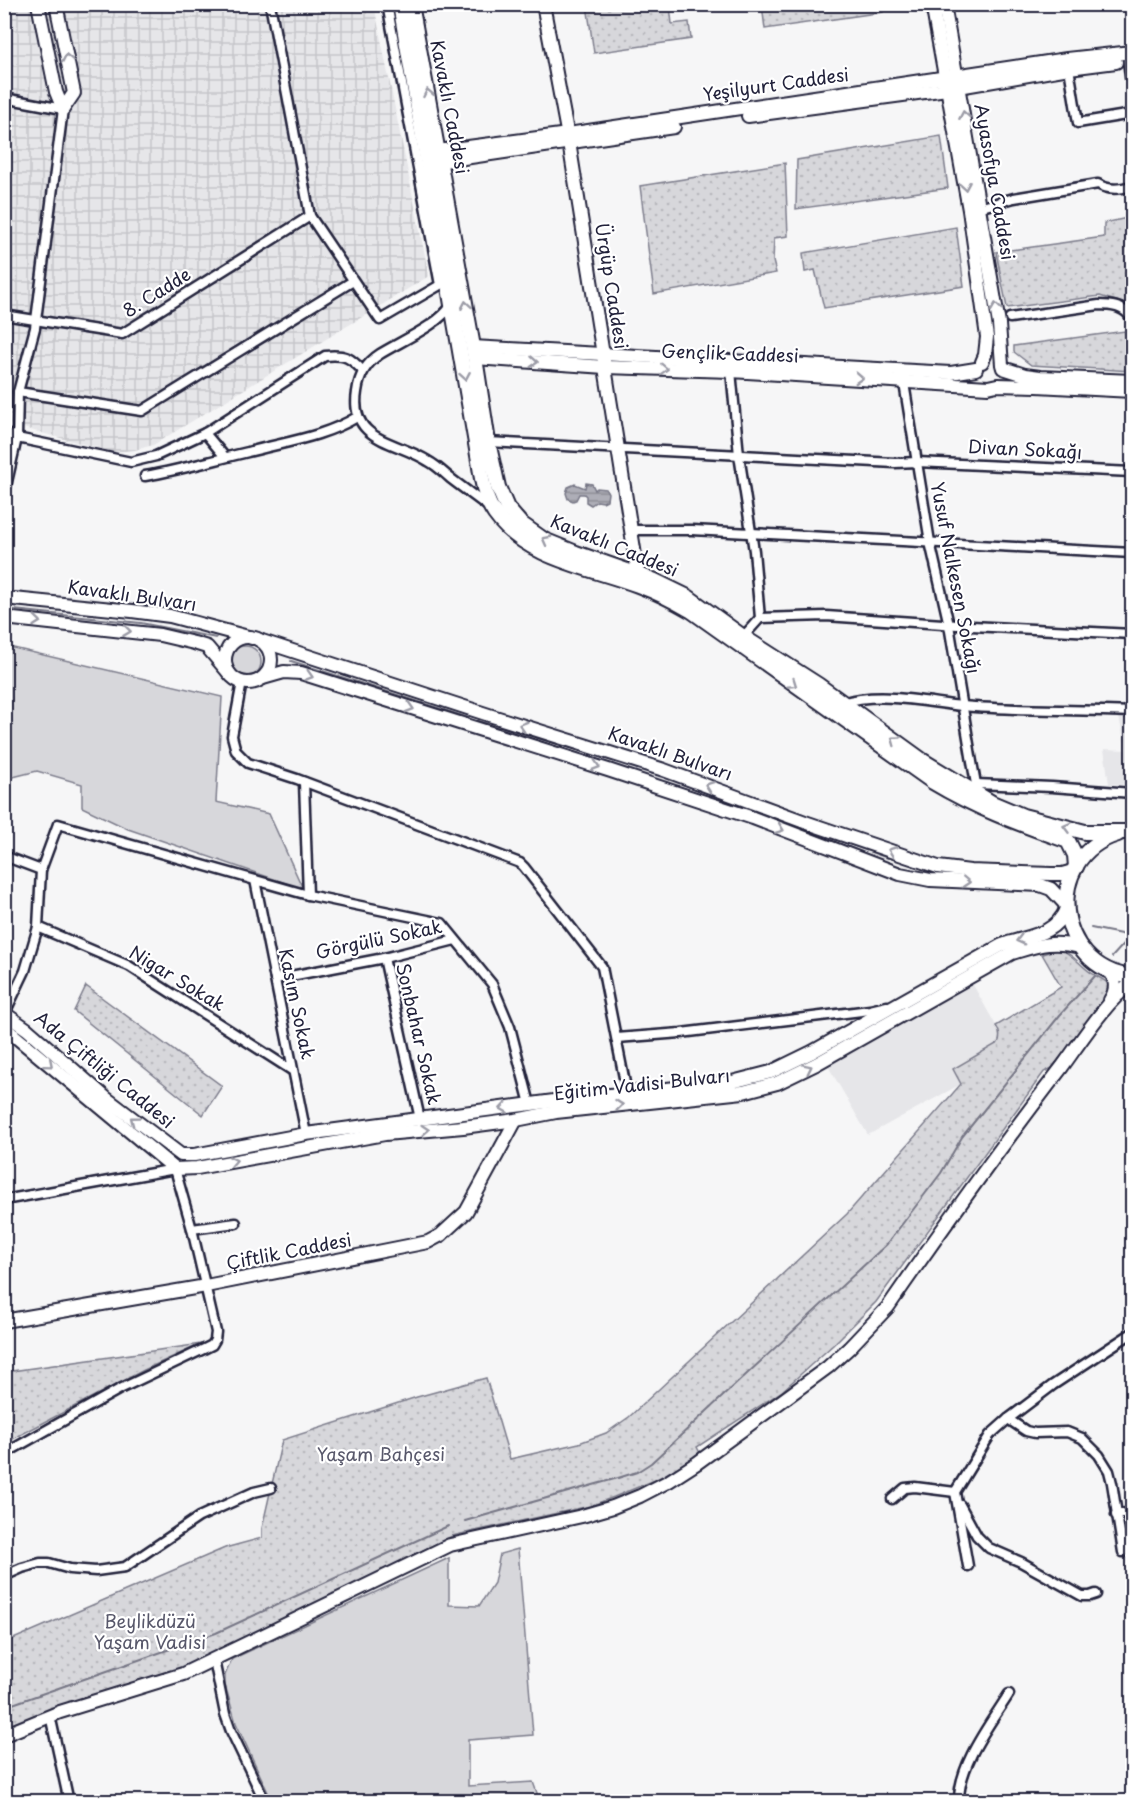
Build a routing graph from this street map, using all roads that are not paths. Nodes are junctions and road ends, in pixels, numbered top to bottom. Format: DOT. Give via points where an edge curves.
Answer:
graph roads {
  1 [pos="38,4"];
  2 [pos="56,4"];
  3 [pos="270,4"];
  4 [pos="387,4"];
  5 [pos="400,4"];
  6 [pos="411,4"];
  7 [pos="543,4"];
  8 [pos="932,4"];
  9 [pos="944,4"];
  10 [pos="1131,58"];
  11 [pos="1068,64"];
  12 [pos="952,82"];
  13 [pos="1132,91"];
  14 [pos="4,98"];
  15 [pos="63,109"];
  16 [pos="1132,114"];
  17 [pos="569,138"];
  18 [pos="440,156"];
  19 [pos="425,158"];
  20 [pos="1132,186"];
  21 [pos="975,209"];
  22 [pos="310,216"];
  23 [pos="353,281"];
  24 [pos="452,303"];
  25 [pos="4,315"];
  26 [pos="1132,315"];
  27 [pos="1010,318"];
  28 [pos="36,321"];
  29 [pos="474,353"];
  30 [pos="604,361"];
  31 [pos="979,365"];
  32 [pos="1002,367"];
  33 [pos="363,370"];
  34 [pos="731,371"];
  35 [pos="903,375"];
  36 [pos="1132,381"];
  37 [pos="997,385"];
  38 [pos="984,386"];
  39 [pos="1132,391"];
  40 [pos="18,392"];
  41 [pos="357,417"];
  42 [pos="205,433"];
  43 [pos="4,434"];
  44 [pos="17,438"];
  45 [pos="488,442"];
  46 [pos="618,449"];
  47 [pos="739,455"];
  48 [pos="225,457"];
  49 [pos="917,462"];
  50 [pos="1132,472"];
  51 [pos="145,476"];
  52 [pos="4,495"];
  53 [pos="495,513"];
  54 [pos="631,530"];
  55 [pos="751,533"];
  56 [pos="930,542"];
  57 [pos="1132,553"];
  58 [pos="638,574"];
  59 [pos="4,598"];
  60 [pos="4,618"];
  61 [pos="760,618"];
  62 [pos="949,625"];
  63 [pos="1132,634"];
  64 [pos="743,637"];
  65 [pos="256,639"];
  66 [pos="229,673"];
  67 [pos="263,678"];
  68 [pos="242,682"];
  69 [pos="842,703"];
  70 [pos="963,706"];
  71 [pos="1132,712"];
  72 [pos="304,782"];
  73 [pos="975,789"];
  74 [pos="1132,792"];
  75 [pos="1129,832"];
  76 [pos="4,856"];
  77 [pos="1075,869"];
  78 [pos="41,870"];
  79 [pos="255,880"];
  80 [pos="308,895"];
  81 [pos="1066,907"];
  82 [pos="38,927"];
  83 [pos="455,940"];
  84 [pos="1080,947"];
  85 [pos="384,958"];
  86 [pos="1110,971"];
  87 [pos="1132,977"];
  88 [pos="274,979"];
  89 [pos="1132,983"];
  90 [pos="893,1005"];
  91 [pos="5,1013"];
  92 [pos="1100,1017"];
  93 [pos="4,1027"];
  94 [pos="617,1038"];
  95 [pos="293,1071"];
  96 [pos="627,1093"];
  97 [pos="531,1110"];
  98 [pos="420,1119"];
  99 [pos="516,1120"];
  100 [pos="306,1134"];
  101 [pos="181,1155"];
  102 [pos="175,1169"];
  103 [pos="4,1200"];
  104 [pos="236,1223"];
  105 [pos="192,1230"];
  106 [pos="206,1286"];
  107 [pos="4,1321"];
  108 [pos="1132,1334"];
  109 [pos="1008,1419"];
  110 [pos="4,1454"];
  111 [pos="271,1488"];
  112 [pos="956,1495"];
  113 [pos="892,1499"];
  114 [pos="1132,1512"];
  115 [pos="1116,1515"];
  116 [pos="1123,1552"];
  117 [pos="968,1566"];
  118 [pos="4,1576"];
  119 [pos="1096,1594"];
  120 [pos="214,1660"];
  121 [pos="1009,1694"];
  122 [pos="50,1715"];
  123 [pos="4,1735"];
  124 [pos="1132,1800"];
  125 [pos="69,1802"];
  126 [pos="265,1802"];
  127 [pos="958,1802"];
  128 [pos="1125,1802"];
  1 -- 15 [label="main road"];
  15 -- 2 [label="main road, one-way" via="74,93"];
  3 -- 22 [label="street"];
  4 -- 23 [label="street" via="440,285 380,320"];
  5 -- 19 [label="main road, Kavaklı Caddesi"];
  18 -- 6 [label="main road, Kavaklı Caddesi, one-way"];
  7 -- 17 [label="main road, Ürgüp Caddesi"];
  8 -- 12 [label="main road, Ayasofya Caddesi"];
  9 -- 12 [label="main road, Ayasofya Caddesi"];
  10 -- 11 [label="main road, Yeşilyurt Caddesi"];
  10 -- 13 [label="street"];
  11 -- 12 [label="main road, Yeşilyurt Caddesi"];
  11 -- 16 [label="street" via="1078,123"];
  12 -- 17 [label="main road, Yeşilyurt Caddesi"];
  12 -- 21 [label="main road, Ayasofya Caddesi"];
  14 -- 15 [label="street"];
  15 -- 28 [label="street"];
  17 -- 18 [label="main road, Yeşilyurt Caddesi"];
  17 -- 30 [label="main road, Ürgüp Caddesi"];
  18 -- 19 [label="main road, Yeşilyurt Caddesi"];
  29 -- 18 [label="main road, Kavaklı Caddesi, one-way"];
  19 -- 24 [label="main road, Kavaklı Caddesi"];
  20 -- 21 [label="street" via="1119,189 1098,184 1014,198"];
  21 -- 31 [label="main road, Ayasofya Caddesi" via="987,337"];
  32 -- 21 [label="main road, Ayasofya Caddesi, one-way" via="999,324"];
  22 -- 23 [label="street"];
  22 -- 28 [label="street, 8. Cadde" via="122,334"];
  23 -- 40 [label="street" via="142,411"];
  24 -- 33 [label="street" via="436,322 372,359"];
  24 -- 53 [label="main road, Kavaklı Caddesi, one-way" via="483,483"];
  25 -- 28 [label="street, 8. Cadde"];
  26 -- 27 [label="street" via="1099,305"];
  28 -- 40 [label="street"];
  29 -- 30 [label="main road, Gençlik Caddesi"];
  29 -- 45 [label="main road, Kavaklı Caddesi"];
  30 -- 34 [label="main road, Gençlik Caddesi, one-way"];
  30 -- 35 [label="main road, Gençlik Caddesi"];
  30 -- 46 [label="main road, Ürgüp Caddesi"];
  31 -- 32 [label="main road" via="990,359"];
  31 -- 35 [label="main road, Gençlik Caddesi" via="951,373"];
  31 -- 38 [label="main road" via="977,379"];
  32 -- 36 [label="main road" via="1040,377"];
  32 -- 37 [label="main road" via="1003,379"];
  33 -- 41 [label="street" via="358,381"];
  33 -- 42 [label="street" via="353,359 325,356"];
  34 -- 35 [label="main road, Gençlik Caddesi, one-way"];
  34 -- 47 [label="street"];
  35 -- 38 [label="main road, Gençlik Caddesi"];
  35 -- 49 [label="street, Yusuf Nalkesen Sokağı"];
  37 -- 38 [label="main road"];
  37 -- 39 [label="main road"];
  40 -- 44 [label="street"];
  41 -- 48 [label="street" via="313,436"];
  41 -- 53 [label="street" via="375,438 429,461"];
  42 -- 44 [label="street" via="156,456 130,462"];
  42 -- 48 [label="street"];
  43 -- 44 [label="street"];
  44 -- 52 [label="street"];
  45 -- 46 [label="street, Divan Sokağı"];
  58 -- 45 [label="main road, Kavaklı Caddesi, one-way" via="544,540 520,523 507,508 498,487"];
  46 -- 47 [label="street, Divan Sokağı"];
  46 -- 54 [label="main road, Ürgüp Caddesi"];
  47 -- 49 [label="street, Divan Sokağı"];
  47 -- 55 [label="street"];
  48 -- 51 [label="street"];
  49 -- 50 [label="street, Divan Sokağı"];
  49 -- 56 [label="street, Yusuf Nalkesen Sokağı"];
  53 -- 77 [label="main road, Kavaklı Caddesi, one-way" via="518,536 543,552 639,585 692,611 963,800 1068,841 1075,855"];
  54 -- 55 [label="street"];
  54 -- 58 [label="main road, Ürgüp Caddesi"];
  55 -- 56 [label="street"];
  55 -- 61 [label="street"];
  56 -- 57 [label="street"];
  56 -- 62 [label="street, Yusuf Nalkesen Sokağı"];
  58 -- 64 [label="main road, Kavaklı Caddesi" via="688,597"];
  59 -- 65 [label="main road, Kavaklı Bulvarı" via="170,616"];
  60 -- 66 [label="main road, Kavaklı Bulvarı, one-way" via="160,635 194,643 207,647"];
  61 -- 62 [label="street" via="826,616"];
  61 -- 64 [label="street"];
  62 -- 63 [label="street"];
  62 -- 70 [label="street, Yusuf Nalkesen Sokağı"];
  64 -- 69 [label="main road, Kavaklı Caddesi"];
  65 -- 66 [label="main road" via="238,640 227,650"];
  65 -- 67 [label="main road" via="265,645 271,658"];
  77 -- 65 [label="main road, Kavaklı Bulvarı, one-way" via="1050,874 938,867 664,770"];
  66 -- 68 [label="main road, Kavaklı Bulvarı"];
  67 -- 68 [label="main road, Kavaklı Bulvarı"];
  67 -- 81 [label="main road, Kavaklı Bulvarı, one-way" via="284,672 301,673 753,818 916,878 1040,885 1051,889"];
  68 -- 72 [label="street" via="232,736 236,751 248,764"];
  69 -- 70 [label="street" via="921,700"];
  73 -- 69 [label="main road, Kavaklı Caddesi, one-way" via="923,760"];
  70 -- 71 [label="street"];
  70 -- 73 [label="street, Yusuf Nalkesen Sokağı"];
  72 -- 80 [label="street"];
  72 -- 94 [label="street" via="525,867 602,966"];
  73 -- 74 [label="street" via="1052,786"];
  75 -- 73 [label="main road, Kavaklı Caddesi, one-way" via="1085,832 1023,816 992,803"];
  75 -- 77 [label="main road" via="1103,840"];
  76 -- 78 [label="street"];
  77 -- 81 [label="main road"];
  78 -- 79 [label="street" via="58,824"];
  78 -- 82 [label="street"];
  79 -- 80 [label="street"];
  79 -- 88 [label="street, Kasım Sokak"];
  80 -- 83 [label="street" via="442,923"];
  81 -- 84 [label="main road"];
  81 -- 90 [label="main road, Eğitim Vadisi Bulvarı, one-way" via="1053,928 1002,945"];
  82 -- 91 [label="street" via="25,971"];
  82 -- 95 [label="street, Nigar Sokak" via="129,966"];
  83 -- 85 [label="street, Görgülü Sokak"];
  83 -- 97 [label="street" via="492,984 510,1027"];
  84 -- 86 [label="main road"];
  97 -- 84 [label="main road, Eğitim Vadisi Bulvarı, one-way" via="556,1112 743,1092 777,1083 1012,953 1055,943"];
  85 -- 88 [label="street, Görgülü Sokak"];
  85 -- 98 [label="street, Sonbahar Sokak"];
  86 -- 87 [label="main road"];
  86 -- 92 [label="main road" via="1115,990"];
  88 -- 95 [label="street, Kasım Sokak"];
  89 -- 92 [label="main road"];
  90 -- 94 [label="street"];
  90 -- 96 [label="main road, Eğitim Vadisi Bulvarı" via="771,1072 732,1082"];
  101 -- 91 [label="main road, Ada Çiftliği Caddesi, one-way"];
  92 -- 120 [label="main road" via="888,1307 849,1348 785,1399 669,1481 640,1496 582,1516 450,1545"];
  93 -- 102 [label="main road, Ada Çiftliği Caddesi, one-way"];
  94 -- 96 [label="street"];
  95 -- 100 [label="street, Kasım Sokak"];
  96 -- 97 [label="main road, Eğitim Vadisi Bulvarı"];
  97 -- 98 [label="main road, Eğitim Vadisi Bulvarı, one-way"];
  97 -- 99 [label="main road, Eğitim Vadisi Bulvarı"];
  98 -- 100 [label="main road, Eğitim Vadisi Bulvarı"];
  102 -- 99 [label="main road, Eğitim Vadisi Bulvarı, one-way" via="374,1136"];
  99 -- 106 [label="main road, Çiftlik Caddesi" via="466,1212 435,1239"];
  100 -- 101 [label="main road, Eğitim Vadisi Bulvarı"];
  101 -- 102 [label="street"];
  102 -- 103 [label="street"];
  102 -- 105 [label="street"];
  104 -- 105 [label="street"];
  105 -- 106 [label="street"];
  106 -- 107 [label="main road, Çiftlik Caddesi"];
  106 -- 110 [label="street" via="216,1332 212,1345 120,1389"];
  108 -- 109 [label="street"];
  109 -- 112 [label="street" via="990,1435"];
  109 -- 115 [label="street" via="1026,1431 1067,1432 1082,1438 1109,1471"];
  111 -- 118 [label="street" via="199,1517 126,1567 96,1571 40,1563"];
  112 -- 113 [label="street" via="915,1486 905,1488"];
  112 -- 117 [label="street"];
  112 -- 119 [label="street" via="977,1536 989,1548 1082,1596"];
  114 -- 115 [label="street"];
  115 -- 116 [label="street"];
  120 -- 122 [label="main road" via="183,1674"];
  120 -- 126 [label="street" via="231,1731"];
  121 -- 127 [label="street" via="964,1770"];
  122 -- 123 [label="main road"];
  122 -- 125 [label="street"];
  124 -- 128 [label="street"];
}
